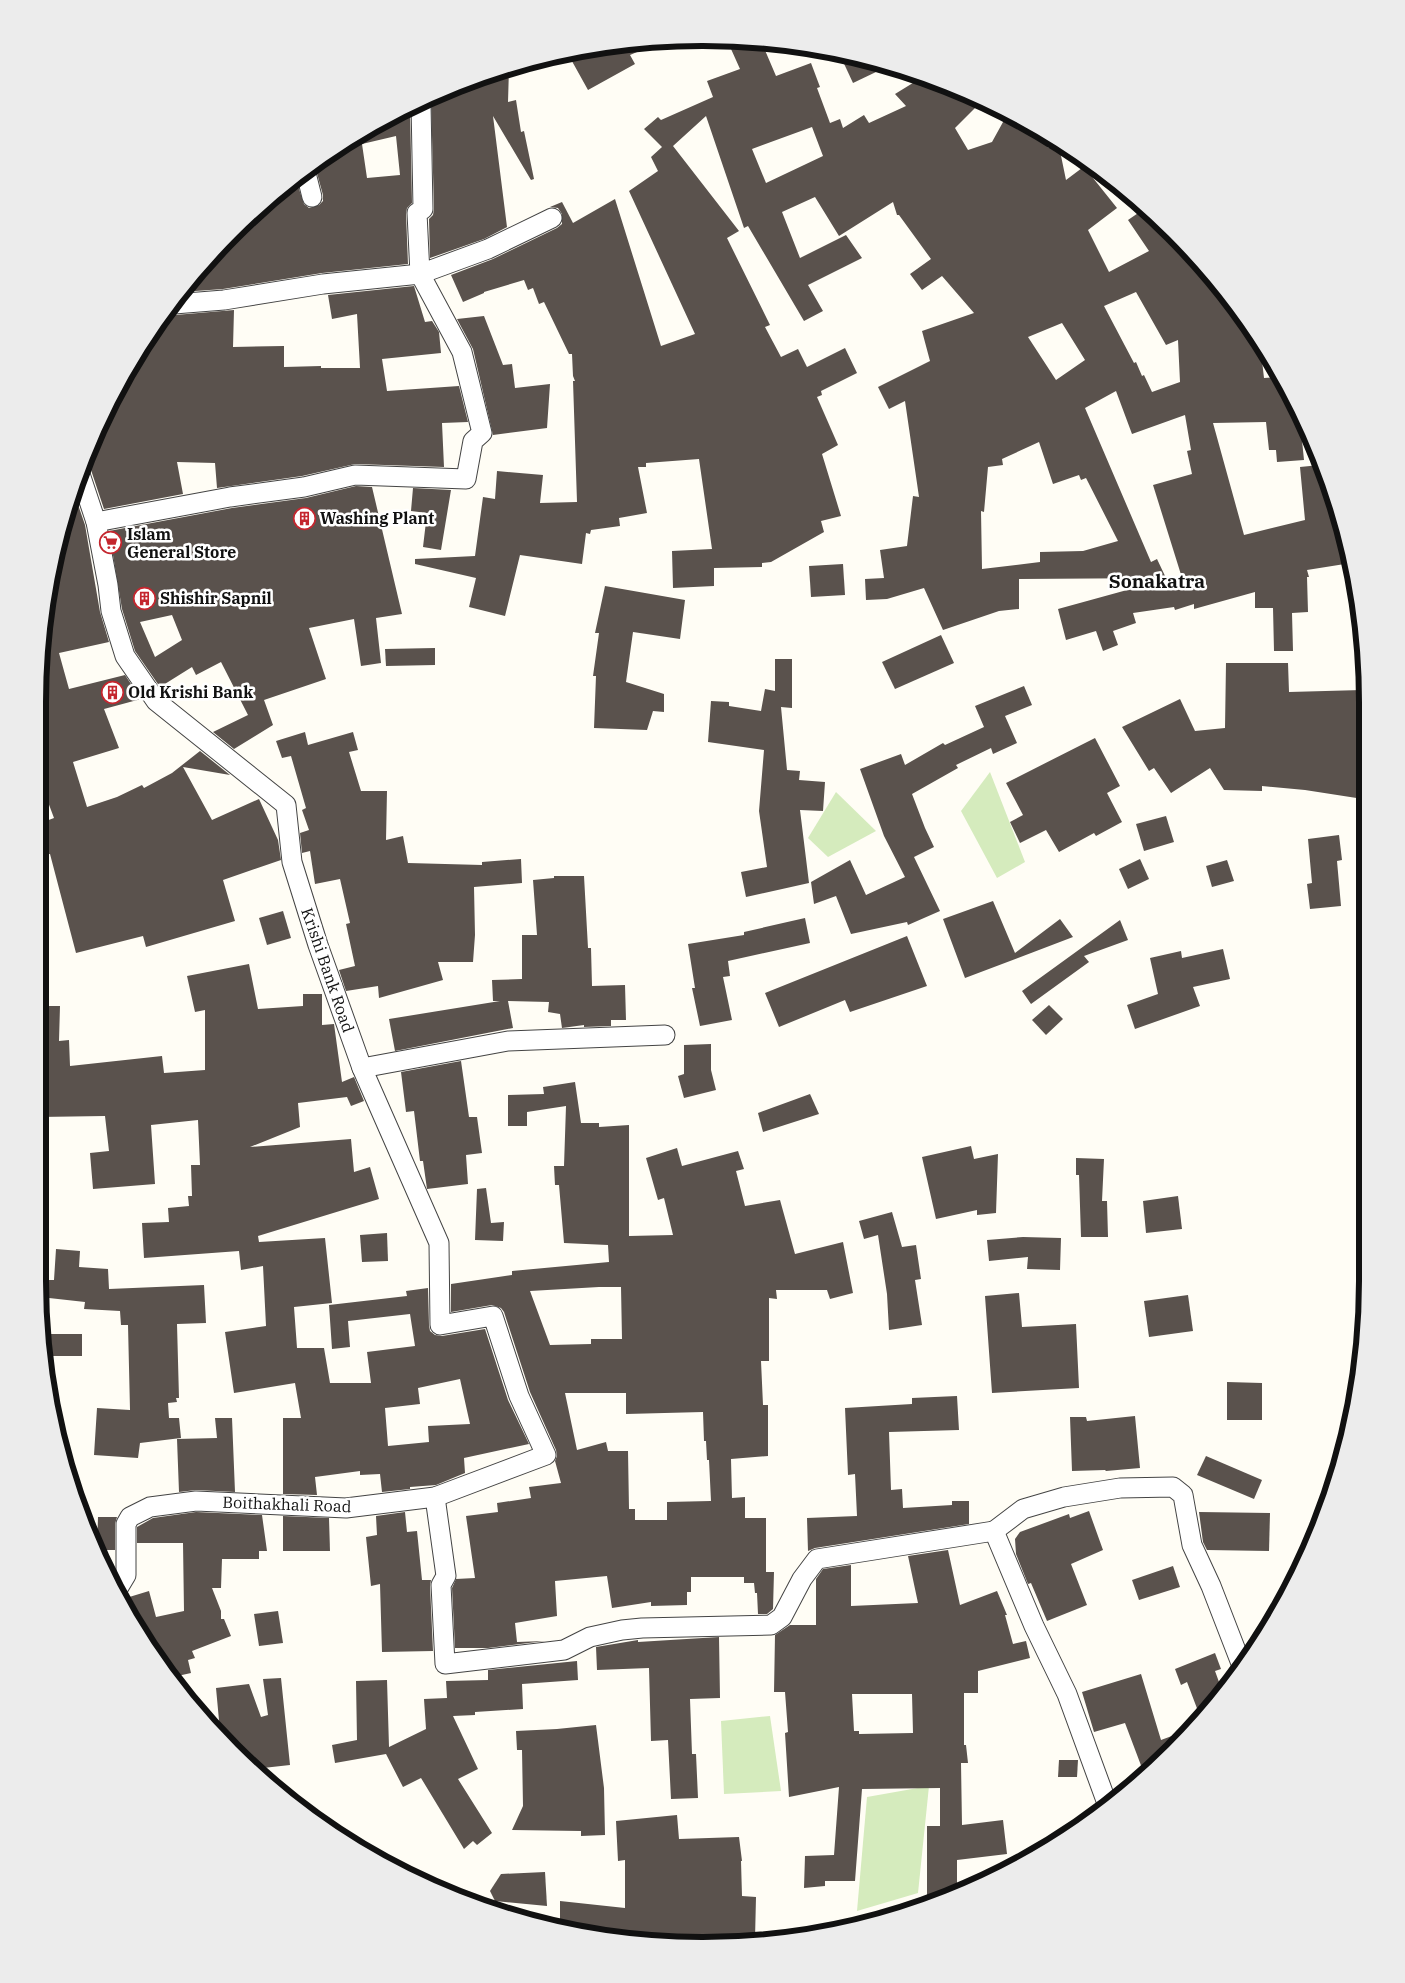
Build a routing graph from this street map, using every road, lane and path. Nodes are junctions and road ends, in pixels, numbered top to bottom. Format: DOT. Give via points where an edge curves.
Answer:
graph roads {
  1 [pos="421,110"];
  2 [pos="308,179"];
  3 [pos="312,197"];
  4 [pos="552,218"];
  5 [pos="420,274"];
  6 [pos="182,303"];
  7 [pos="84,485"];
  8 [pos="96,522"];
  9 [pos="665,1035"];
  10 [pos="362,1068"];
  11 [pos="546,1456"];
  12 [pos="435,1497"];
  13 [pos="994,1531"];
  14 [pos="121,1584"];
  15 [pos="1239,1658"];
  16 [pos="1105,1798"];
  1 -- 5 [label="street" via="423,209 418,212"];
  2 -- 3 [label="street"];
  4 -- 5 [label="street" via="488,249"];
  5 -- 6 [label="street"];
  5 -- 8 [label="street" via="462,352 482,433 473,441 466,479 355,475 304,488 230,497"];
  7 -- 8 [label="street, Krishi Bank Road"];
  8 -- 10 [label="street, Krishi Bank Road" via="111,610 125,656 156,701 286,806 292,862"];
  9 -- 10 [label="street" via="508,1041"];
  10 -- 11 [label="street, Krishi Bank Road" via="439,1243 440,1325 493,1316 519,1396"];
  11 -- 12 [label="street, Boithakhali Road"];
  12 -- 13 [label="street" via="446,1576 441,1585 445,1664 564,1650 590,1637 622,1630 771,1625 782,1617 802,1578 818,1560"];
  12 -- 14 [label="street, Boithakhali Road" via="346,1508 196,1501 150,1507 130,1517 126,1524 126,1575"];
  13 -- 15 [label="street" via="1022,1509 1064,1497 1120,1488 1173,1487 1183,1495 1192,1545"];
  13 -- 16 [label="street" via="1067,1694"];
}
